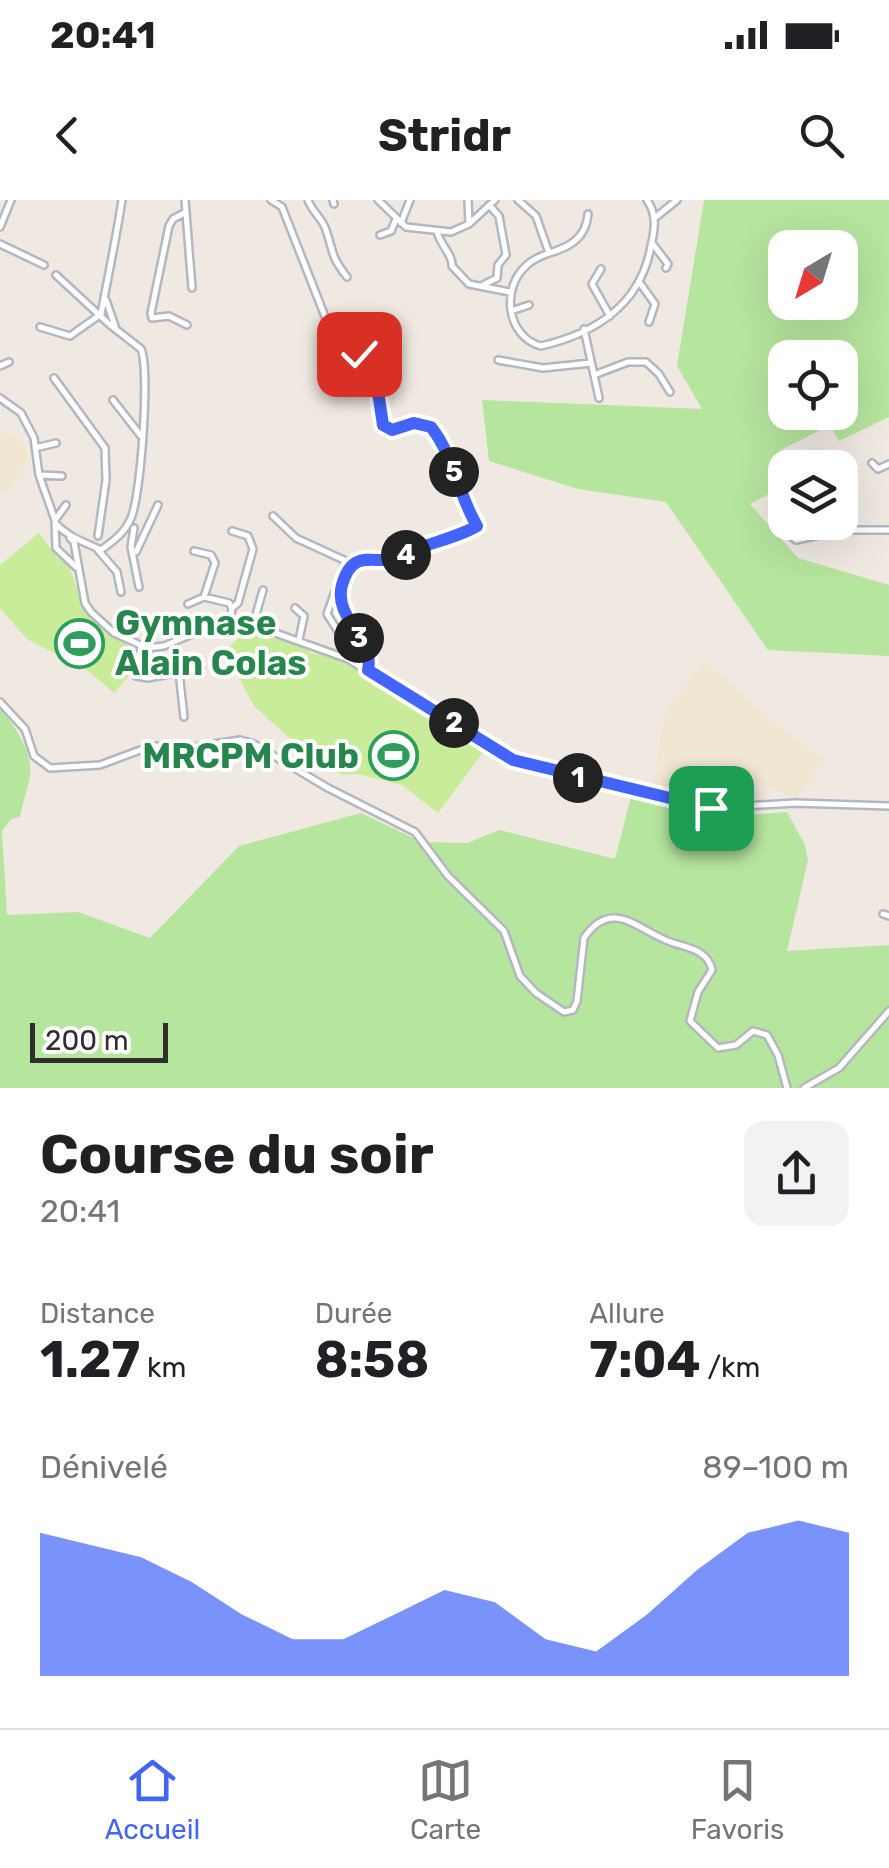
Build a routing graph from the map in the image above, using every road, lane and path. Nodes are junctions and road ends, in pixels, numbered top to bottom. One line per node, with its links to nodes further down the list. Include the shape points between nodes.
1 (11, 200): 18 (street)
2 (122, 200): 35 (street)
3 (185, 200): 13 (street)
4 (271, 200): 90 (street, via 283,210 337,347 374,365 383,425 431,427 477,526 401,558 363,559 352,566 341,601 368,652)
5 (308, 200): 28 (street)
6 (378, 200): 16 (street)
7 (410, 200): 16 (street)
8 (468, 200): 17 (street)
9 (518, 200): 23 (street, via 538,219)
10 (647, 200): 15 (street)
11 (492, 202): 17 (street); 30 (street, via 506,255 497,278)
12 (678, 202): 15 (street)
13 (186, 212): 31 (street); 38 (street, via 169,226 151,316)
14 (588, 214): 23 (street, via 580,237)
15 (655, 217): 21 (street)
16 (398, 221): 19 (street); 20 (street)
17 (469, 224): 19 (street)
18 (0, 227)
19 (437, 231): 30 (street, via 452,266 469,284)
20 (380, 235)
21 (652, 243): 24 (street, via 667,266); 29 (street)
22 (0, 244): 25 (street)
23 (549, 252): 32 (street, via 526,265)
24 (670, 255)
25 (44, 265)
26 (602, 269): 36 (street, via 590,285)
27 (56, 276): 35 (street)
28 (347, 277)
29 (640, 283): 36 (street); 37 (street, via 655,304)
30 (483, 285): 32 (street)
31 (192, 288)
32 (511, 292): 34 (street)
33 (529, 305): 34 (street)
34 (511, 310): 40 (street, via 520,335 536,345)
35 (104, 312): 39 (street, via 70,336); 51 (street, via 144,355)
36 (610, 316): 40 (street)
37 (649, 322)
38 (187, 325)
39 (40, 327)
40 (584, 329): 43 (street)
41 (498, 360): 43 (street, via 542,368)
42 (10, 362): 44 (street)
43 (591, 363): 45 (street)
44 (0, 366)
45 (594, 374): 47 (street, via 646,362); 49 (street)
46 (54, 378): 66 (street, via 104,448)
47 (670, 392)
48 (0, 398): 53 (street, via 21,413)
49 (599, 398)
50 (113, 400): 51 (street)
51 (141, 436): 62 (street)
52 (56, 443): 53 (street)
53 (35, 448): 56 (street)
54 (872, 463): 55 (street, via 878,469)
55 (889, 464)
56 (39, 475): 57 (street); 61 (street)
57 (62, 476)
58 (158, 505): 73 (street)
59 (66, 506): 61 (street)
60 (273, 516): 88 (street, via 296,538 346,561 327,614 348,647)
61 (55, 522): 67 (street); 68 (street)
62 (131, 524): 69 (street); 73 (street)
63 (858, 530): 64 (street)
64 (889, 530)
65 (232, 531): 82 (street, via 252,544)
66 (98, 536): 69 (street); 70 (street)
67 (69, 537): 68 (street); 70 (street); 71 (street)
68 (57, 540): 75 (street)
69 (108, 542): 72 (street)
70 (89, 543): 71 (street); 72 (street)
71 (74, 547): 75 (street); 76 (street)
72 (98, 550): 79 (street, via 117,572)
73 (132, 551): 77 (street)
74 (194, 551): 80 (street, via 215,563)
75 (64, 555): 76 (street)
76 (78, 570): 87 (street, via 90,612)
77 (139, 587)
78 (263, 590): 85 (street)
79 (121, 592)
80 (204, 597): 81 (street); 82 (street)
81 (188, 604)
82 (232, 608): 84 (street)
83 (294, 608): 86 (street, via 304,616)
84 (230, 621): 85 (street); 87 (street, via 164,646)
85 (253, 625): 86 (street)
86 (299, 640): 88 (street)
87 (140, 646): 91 (street, via 136,676)
88 (346, 658): 90 (street)
89 (201, 668): 91 (street)
90 (368, 670): 94 (street, via 503,756 580,778 711,808 795,802)
91 (179, 672): 93 (street)
92 (0, 702): 96 (street, via 22,726 38,762 50,768 100,765 151,746 247,741 402,823 504,931 514,966 528,985 564,1012 577,1002 584,938 604,921 631,920 695,949 712,970 690,1021 718,1048 736,1045 753,1031 767,1035)
93 (184, 717)
94 (889, 806)
95 (889, 1011): 97 (street, via 838,1068)
96 (787, 1088)
97 (804, 1088)

